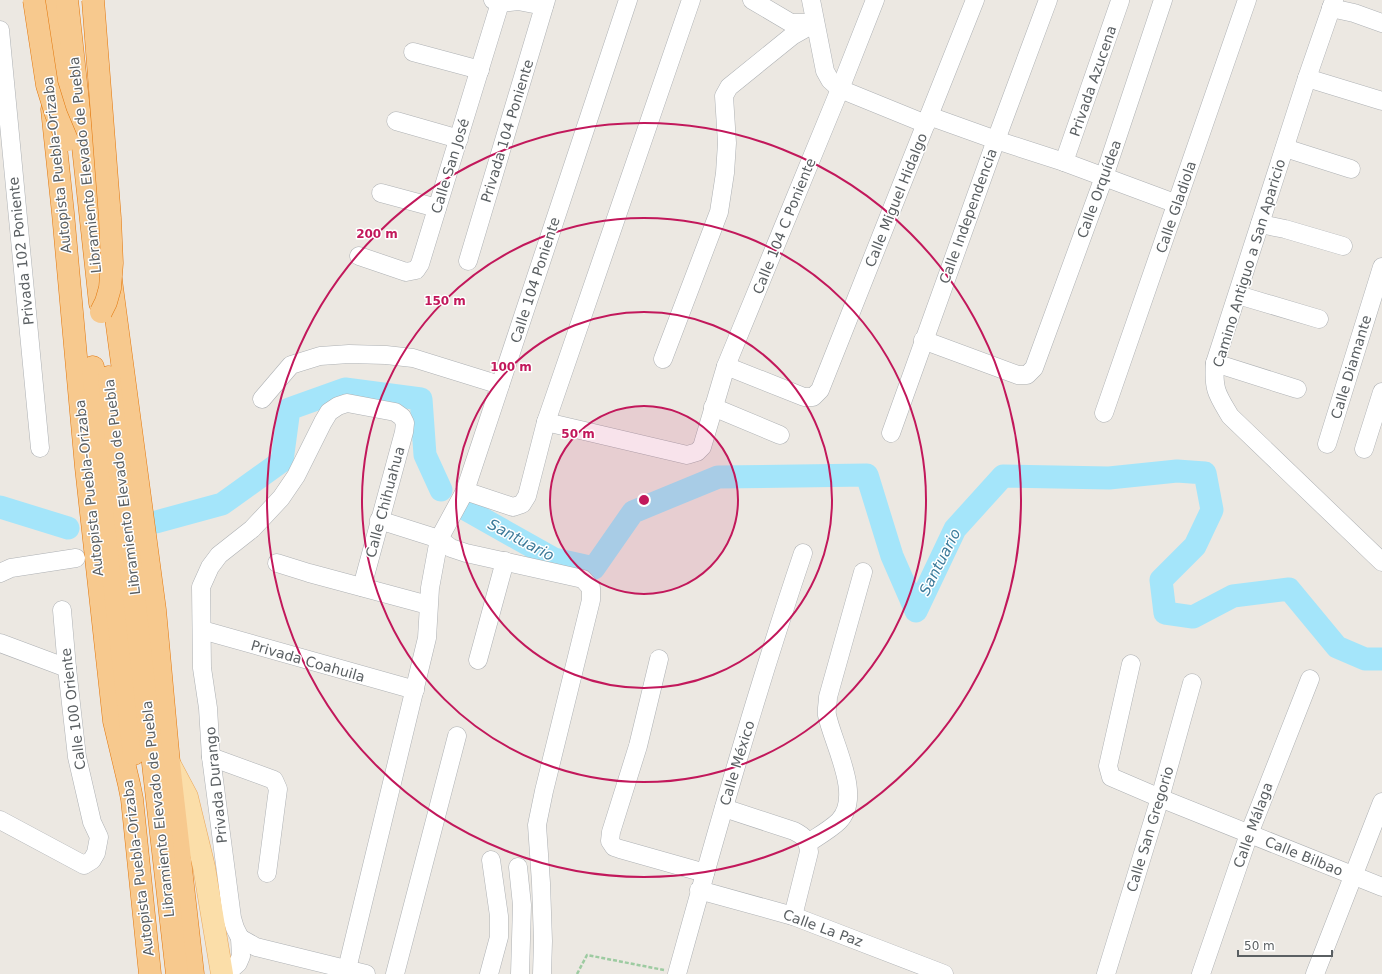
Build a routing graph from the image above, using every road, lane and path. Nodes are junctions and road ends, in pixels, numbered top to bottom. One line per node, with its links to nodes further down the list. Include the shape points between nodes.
1 (34, 0): 32 (highway, bridge, via 47,85)
2 (38, 0): 89 (highway, Autopista Puebla-Orizaba, via 63,212 86,467)
3 (52, 0): 32 (highway, Libramiento Elevado de Puebla, bridge)
4 (68, 0): 48 (highway, Libramiento Elevado de Puebla)
5 (83, 0): 92 (highway, via 113,293 154,610)
6 (92, 0): 48 (highway, bridge, via 112,263 110,288)
7 (628, 0): 54 (street, Calle 104 Poniente)
8 (691, 0): 61 (street)
9 (752, 0): 20 (street, via 791,23)
10 (810, 0): 20 (street)
11 (875, 0): 26 (street, Calle 104 C Poniente)
12 (975, 0): 29 (street, Calle Miguel Hidalgo)
13 (1048, 0): 33 (street, Calle Independencia)
14 (1163, 0): 38 (street, Calle Orquídea)
15 (1247, 0): 40 (street, Calle Gladiola)
16 (497, 1): 18 (street); 24 (street, Calle San José)
17 (1120, 1): 36 (street, Privada Azucena)
18 (545, 3): 45 (street, Privada 104 Poniente)
19 (1333, 4): 21 (street); 25 (street, Camino Antiguo a San Aparicio)
20 (815, 22): 26 (street, via 825,72); 51 (street, via 792,36 729,87 724,96 727,143 719,212)
21 (1382, 23)
22 (0, 30): 27 (street, Privada 102 Poniente)
23 (413, 52): 24 (street)
24 (480, 70): 31 (street, Calle San José)
25 (1307, 78): 28 (street); 34 (street, Camino Antiguo a San Aparicio)
26 (840, 90): 29 (street); 53 (street, Calle 104 C Poniente)
27 (3, 94): 35 (street, Privada 102 Poniente)
28 (1382, 101)
29 (927, 120): 33 (street); 53 (street, Calle Miguel Hidalgo, via 820,390 813,397 804,396)
30 (396, 121): 31 (street)
31 (458, 139): 41 (street, Calle San José)
32 (67, 140): 110 (highway, Libramiento Elevado de Puebla)
33 (996, 140): 36 (street); 50 (street, Calle Independencia)
34 (1285, 148): 37 (street); 42 (street, Camino Antiguo a San Aparicio)
35 (6, 157): 65 (street, Privada 102 Poniente)
36 (1064, 162): 38 (street)
37 (1351, 169)
38 (1104, 177): 40 (street); 50 (street, Calle Orquídea, via 1034,368 1027,375 1018,375)
39 (381, 192): 41 (street)
40 (1177, 204): 59 (street, Calle Gladiola)
41 (437, 208): 44 (street, Calle San José, via 416,270 406,272)
42 (1260, 224): 43 (street); 47 (street, Camino Antiguo a San Aparicio)
43 (1343, 246)
44 (358, 256)
45 (468, 261)
46 (1382, 267): 64 (street, Calle Diamante)
47 (1238, 295): 49 (street); 52 (street, Camino Antiguo a San Aparicio)
48 (101, 312): 111 (highway, Libramiento Elevado de Puebla)
49 (1319, 319)
50 (923, 340): 62 (street, Calle Independencia)
51 (663, 360)
52 (1215, 363): 55 (street); 73 (street, Camino Antiguo a San Aparicio, via 1214,381 1218,396 1230,416)
53 (726, 366): 58 (street, Calle 104 C Poniente)
54 (500, 385): 57 (street, via 413,358 349,354 320,356 291,365); 67 (street, Calle 104 Poniente)
55 (1297, 389)
56 (1382, 392): 66 (street)
57 (262, 399)
58 (713, 407): 61 (street, Calle 104 C Poniente, via 702,447 697,452 687,455); 63 (street)
59 (1104, 413)
60 (402, 417): 68 (street, Calle Chihuahua, via 405,423 404,432); 80 (street, Privada Durango, via 395,412 347,403 329,412 296,476 281,498 252,529 219,555 210,567 201,587)
61 (546, 422): 67 (street, via 522,504 513,507)
62 (891, 433)
63 (780, 435)
64 (1327, 444)
65 (40, 448)
66 (1364, 449)
67 (465, 491): 69 (street, Calle 104 Poniente)
68 (379, 520): 69 (street); 77 (street, Calle Chihuahua)
69 (439, 539): 72 (street, via 451,548); 78 (street, Calle 104 Poniente)
70 (803, 553): 95 (street, Calle México, via 773,640)
71 (76, 558): 76 (street, via 11,568)
72 (505, 561): 83 (street); 119 (street, via 583,579 592,588 537,825 542,891)
73 (1382, 562)
74 (277, 563): 77 (street)
75 (863, 572): 98 (street, via 828,697 827,714 848,791 846,809 838,822)
76 (0, 573)
77 (362, 587): 78 (street)
78 (428, 605): 88 (street, Calle 104 Poniente, via 427,638)
79 (62, 610): 85 (street, Calle 100 Oriente)
80 (202, 630): 88 (street, Privada Coahuila); 91 (street, Privada Durango, via 202,668)
81 (0, 643): 85 (street)
82 (659, 659): 103 (street, Calle La Paz, via 638,746 610,841 614,847)
83 (478, 660)
84 (1131, 664): 93 (street, Calle Bilbao, via 1108,766 1111,777)
85 (67, 668): 96 (street, Calle 100 Oriente, via 77,758 92,822 99,837 96,853 92,860 84,865)
86 (1310, 679): 97 (street, Calle Málaga)
87 (1192, 683): 93 (street, Calle San Gregorio)
88 (415, 690): 107 (street, Calle 104 Poniente)
89 (114, 721): 108 (highway); 109 (highway, Autopista Puebla-Orizaba, via 130,784)
90 (457, 736): 116 (street)
91 (211, 757): 101 (street, via 274,780 278,789); 106 (street, Privada Durango, via 232,918)
92 (169, 763): 112 (highway); 113 (main road, via 187,797 204,867)
93 (1160, 798): 97 (street, Calle Bilbao); 123 (street, Calle San Gregorio)
94 (1382, 802): 102 (street)
95 (724, 808): 98 (street, via 794,831); 103 (street, Calle México)
96 (0, 820)
97 (1249, 834): 102 (street, Calle Bilbao); 124 (street, Calle Málaga)
98 (806, 839): 105 (street, via 809,852)
99 (491, 860): 117 (street, via 499,916 499,937)
100 (518, 867): 118 (street, via 522,905)
101 (267, 873)
102 (1352, 876): 104 (street, Calle Bilbao); 125 (street)
103 (702, 882): 105 (street, Calle La Paz); 121 (street, Calle México)
104 (1382, 887)
105 (793, 916): 122 (street, Calle La Paz)
106 (240, 938): 107 (street, via 256,947); 114 (street, via 241,956 238,963)
107 (347, 969): 115 (street)
108 (139, 974)
109 (150, 974)
110 (159, 974)
111 (178, 974)
112 (193, 974)
113 (222, 974)
114 (226, 974)
115 (366, 974)
116 (395, 974)
117 (489, 974)
118 (520, 974)
119 (542, 974)
120 (577, 974): 121 (path, via 587,955)
121 (679, 974)
122 (944, 974)
123 (1106, 974)
124 (1201, 974)
125 (1315, 974)

